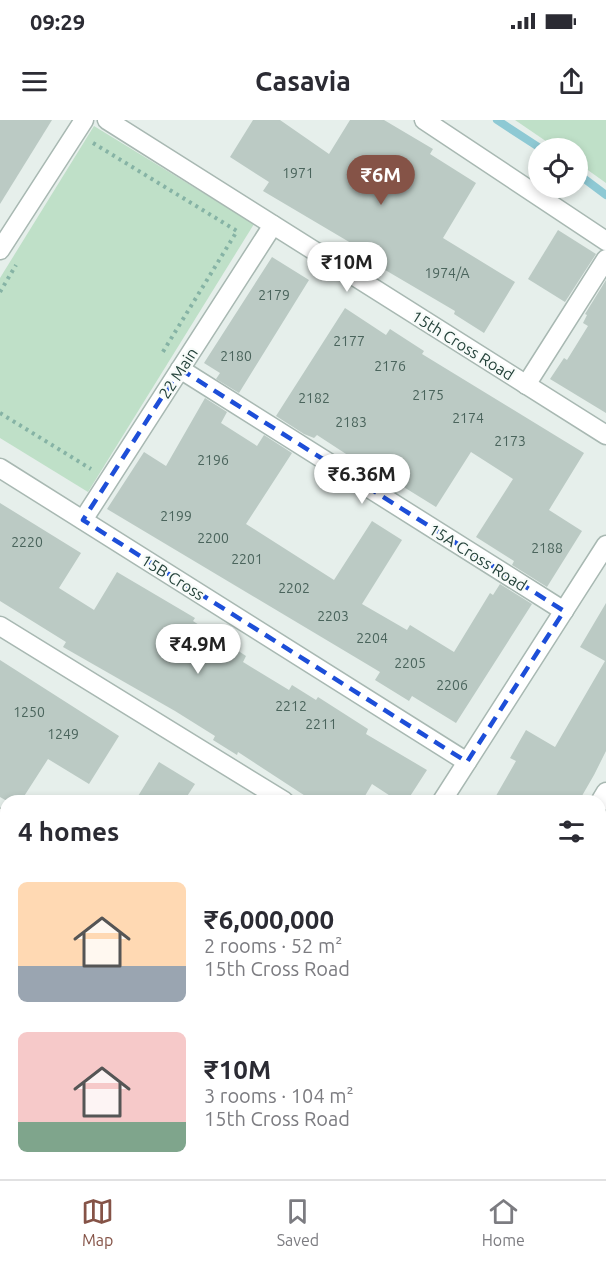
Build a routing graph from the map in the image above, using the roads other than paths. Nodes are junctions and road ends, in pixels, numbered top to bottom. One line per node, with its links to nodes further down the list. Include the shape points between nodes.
1 (84, 120): 6 (street)
2 (107, 120): 4 (street, 15th Cross Road)
3 (424, 120): 5 (street)
4 (273, 225): 8 (street, 22 Main); 9 (street, 15th Cross Road)
5 (606, 241)
6 (0, 250)
7 (606, 259): 9 (street)
8 (180, 369): 12 (street, 22 Main); 14 (street, 15A Cross Road)
9 (526, 385): 10 (street, 15th Cross Road)
10 (606, 435)
11 (0, 468): 12 (street, 15B Cross)
12 (83, 520): 16 (street, 15B Cross)
13 (606, 545): 14 (street)
14 (564, 611): 16 (street)
15 (0, 626): 17 (street)
16 (467, 762): 18 (street)
17 (274, 795)
18 (446, 795)

